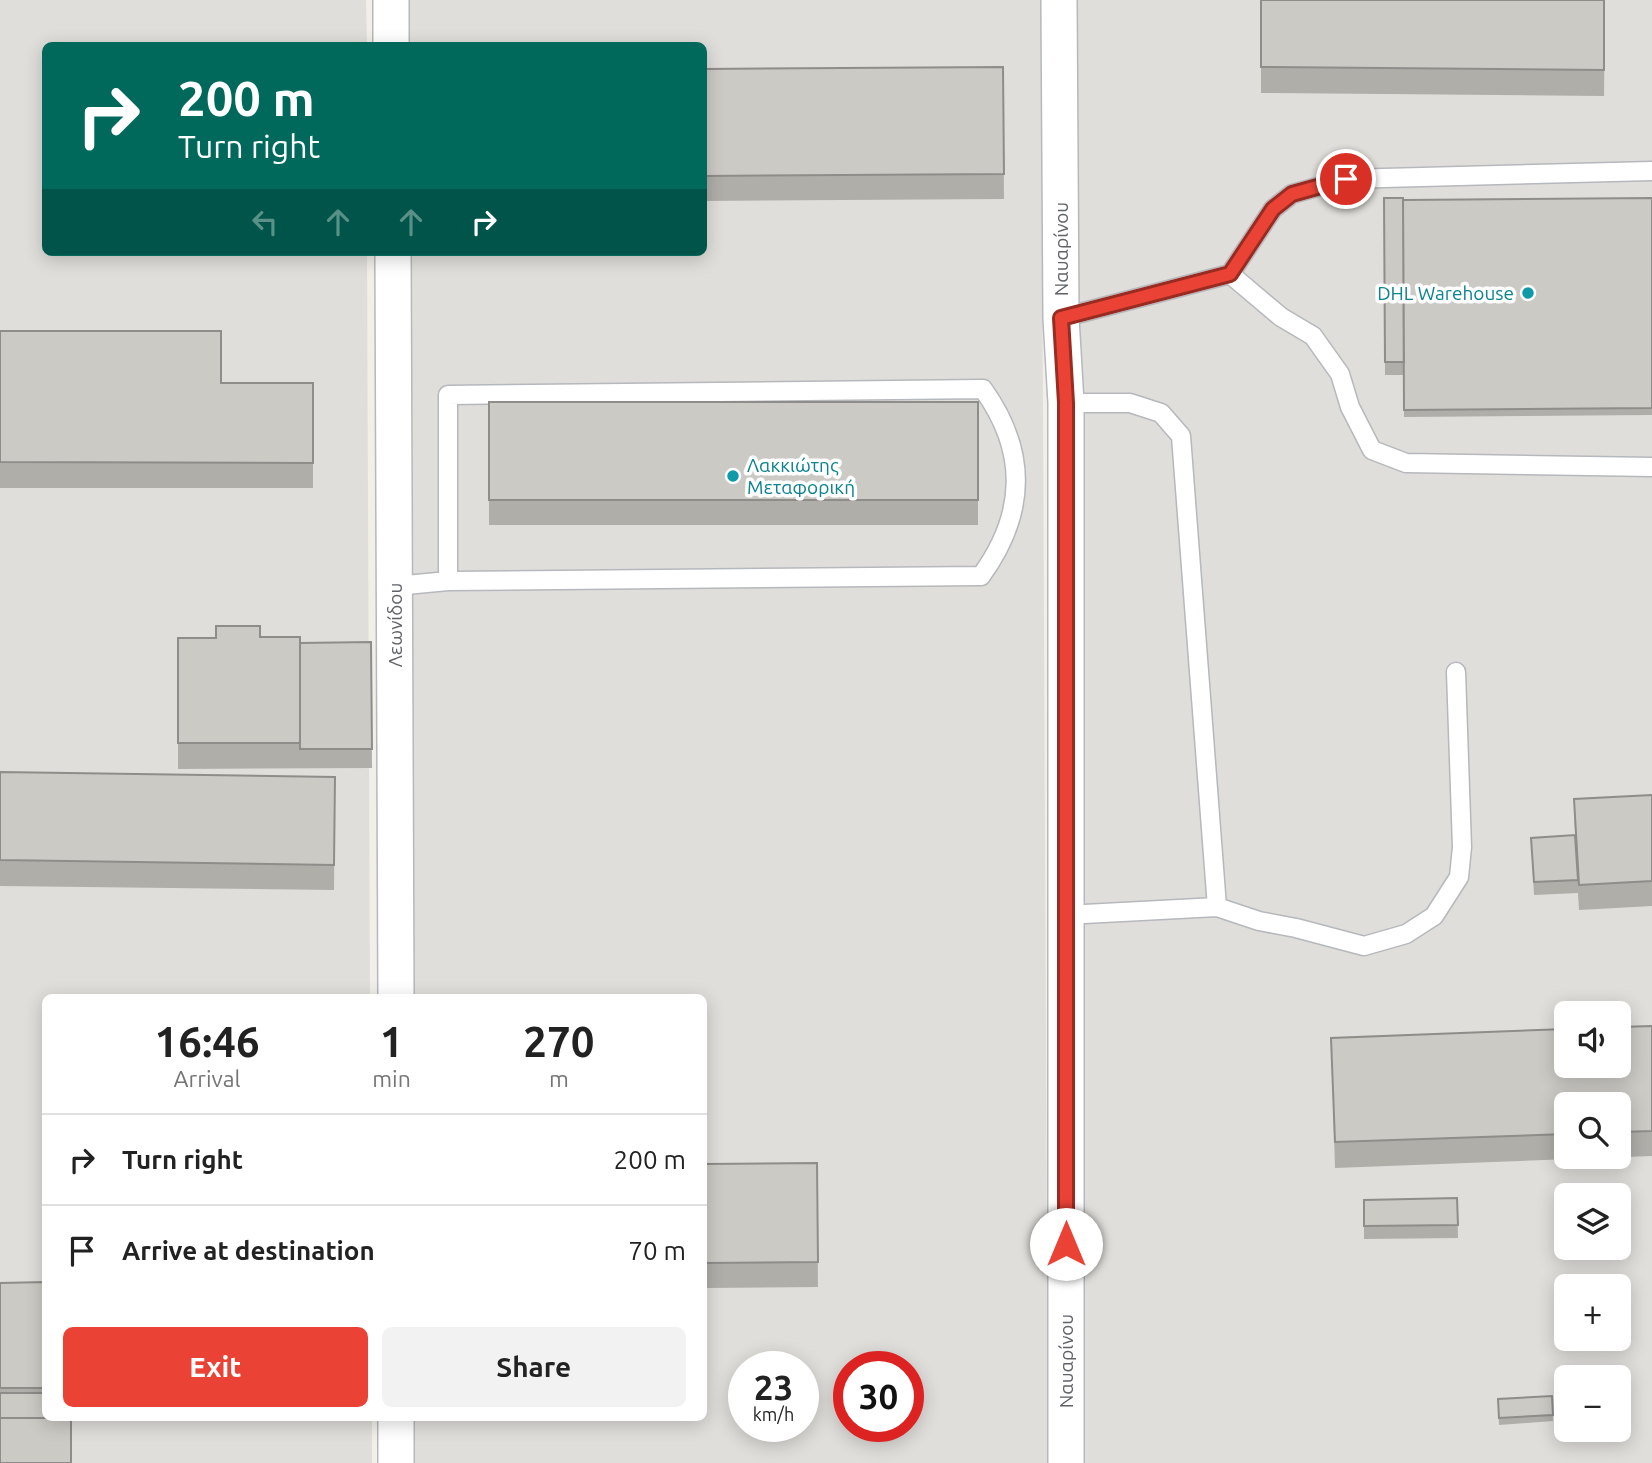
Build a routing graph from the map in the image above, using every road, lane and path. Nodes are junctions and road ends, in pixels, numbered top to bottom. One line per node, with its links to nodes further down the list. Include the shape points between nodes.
1 (391, 0): 3 (street)
2 (1059, 0): 7 (street, Ναυαρίνου)
3 (391, 42)
4 (1652, 172): 6 (lane, via 1346,179 1292,194 1273,209)
5 (393, 256): 11 (street, Λεωνίδου)
6 (1230, 274): 7 (lane); 9 (lane, via 1281,317 1313,336 1340,374 1371,450 1406,463)
7 (1061, 318): 8 (street, Ναυαρίνου)
8 (1066, 403): 13 (lane, via 1130,403 1161,413 1181,436); 14 (street, Ναυαρίνου)
9 (1652, 467)
10 (448, 581): 10 (lane, via 448,395 983,389 1009,433 1017,485 1014,509 996,556 981,576); 11 (lane)
11 (395, 586): 15 (street, Λεωνίδου)
12 (1456, 673): 13 (lane, via 1462,847 1459,877 1434,916 1406,934 1364,946)
13 (1217, 907): 14 (lane)
14 (1065, 915): 18 (street, Ναυαρίνου)
15 (396, 994)
16 (396, 1421): 17 (street)
17 (397, 1463)
18 (1066, 1463)

